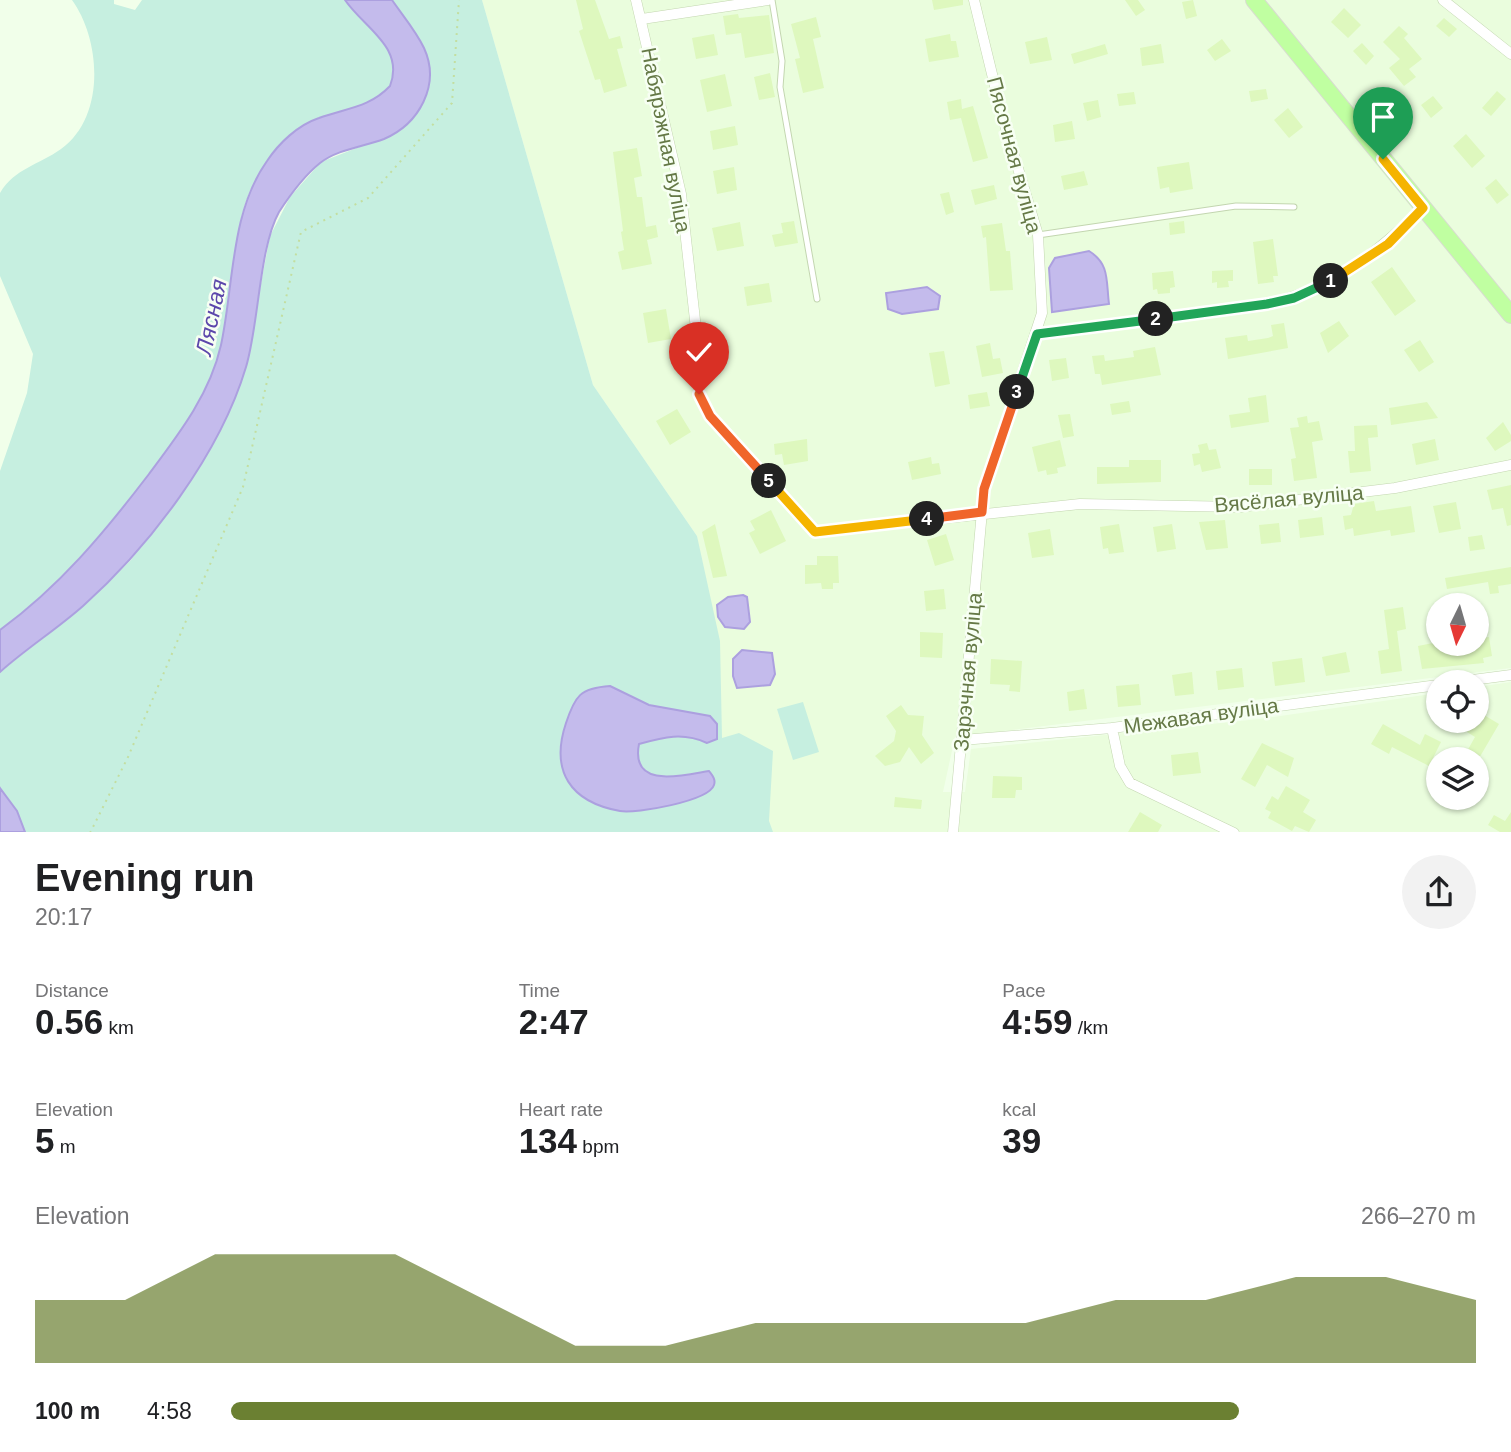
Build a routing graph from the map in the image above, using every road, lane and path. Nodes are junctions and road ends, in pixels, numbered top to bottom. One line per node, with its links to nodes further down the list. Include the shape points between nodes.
1 (459, 0): 22 (path, via 452,103 368,198 301,232 243,487 128,757)
2 (636, 0): 7 (street, Набярэжная вуліца)
3 (770, 0): 7 (street); 12 (lane, via 782,61 780,87)
4 (974, 0): 11 (street, Пясочная вуліца)
5 (1254, 0): 10 (main road)
6 (1443, 0): 8 (street)
7 (642, 19): 16 (street, Набярэжная вуліца, via 681,194 699,394 710,416 815,532)
8 (1511, 54)
9 (1294, 207): 11 (lane, via 1236,206)
10 (1423, 208): 13 (main road); 14 (street, via 1388,244 1343,275 1294,298)
11 (1038, 235): 14 (street, Пясочная вуліца, via 1042,313)
12 (817, 299)
13 (1511, 315)
14 (1037, 334): 16 (street, Пясочная вуліца, via 984,489)
15 (1511, 465): 16 (street, Вясёлая вуліца, via 1395,488 1240,507 1080,504 1004,514)
16 (982, 512): 21 (street, Зарэчная вуліца)
17 (1511, 676): 18 (street)
18 (1489, 678)
19 (1426, 687): 20 (street, Межавая вуліца)
20 (1112, 728): 21 (street, Межавая вуліца); 24 (street, via 1120,766 1130,783)
21 (962, 740): 23 (street, Зарэчная вуліца)
22 (90, 832)
23 (953, 832)
24 (1234, 832)

